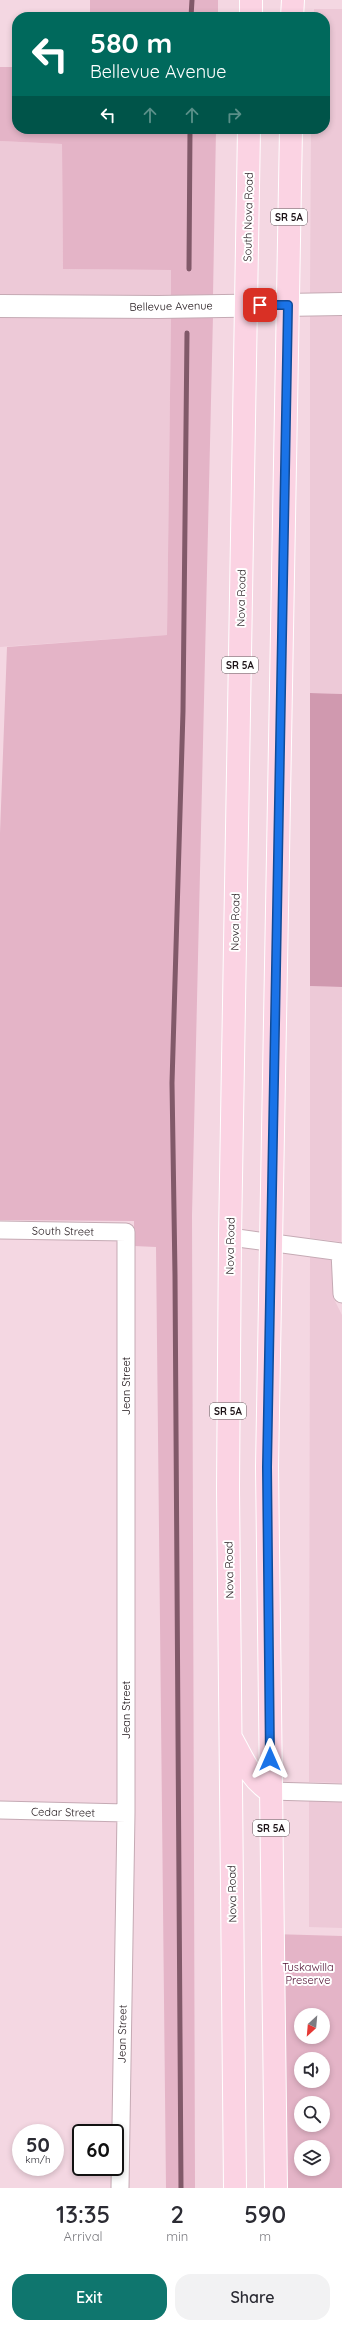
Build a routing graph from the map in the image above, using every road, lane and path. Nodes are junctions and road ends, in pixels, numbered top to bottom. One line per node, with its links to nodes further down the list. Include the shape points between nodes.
1 (251, 0): 3 (main road)
2 (293, 0): 4 (main road)
3 (251, 12)
4 (292, 12)
5 (249, 134): 7 (main road, South Nova Road / SR 5A)
6 (291, 134): 9 (main road, SR 5A)
7 (247, 304): 9 (street, Bellevue Avenue); 10 (street, Bellevue Avenue, via 158,307); 13 (main road, Nova Road / SR 5A)
8 (342, 304): 9 (street, Bellevue Avenue)
9 (288, 305): 14 (main road, SR 5A)
10 (0, 306)
11 (0, 1230): 12 (street, South Street)
12 (126, 1232): 21 (street, Jean Street)
13 (230, 1237): 14 (street); 17 (main road, Nova Road / SR 5A)
14 (270, 1242): 15 (street); 18 (main road, SR 5A, via 267,1467)
15 (341, 1252): 16 (street)
16 (342, 1294)
17 (230, 1736): 18 (main road, via 248,1770 260,1784); 22 (main road, Nova Road / SR 5A)
18 (270, 1790): 19 (street); 24 (main road, SR 5A)
19 (342, 1793)
20 (0, 1810): 21 (street, Cedar Street)
21 (126, 1813): 23 (street, Jean Street)
22 (238, 2182)
23 (120, 2188)
24 (276, 2188)

